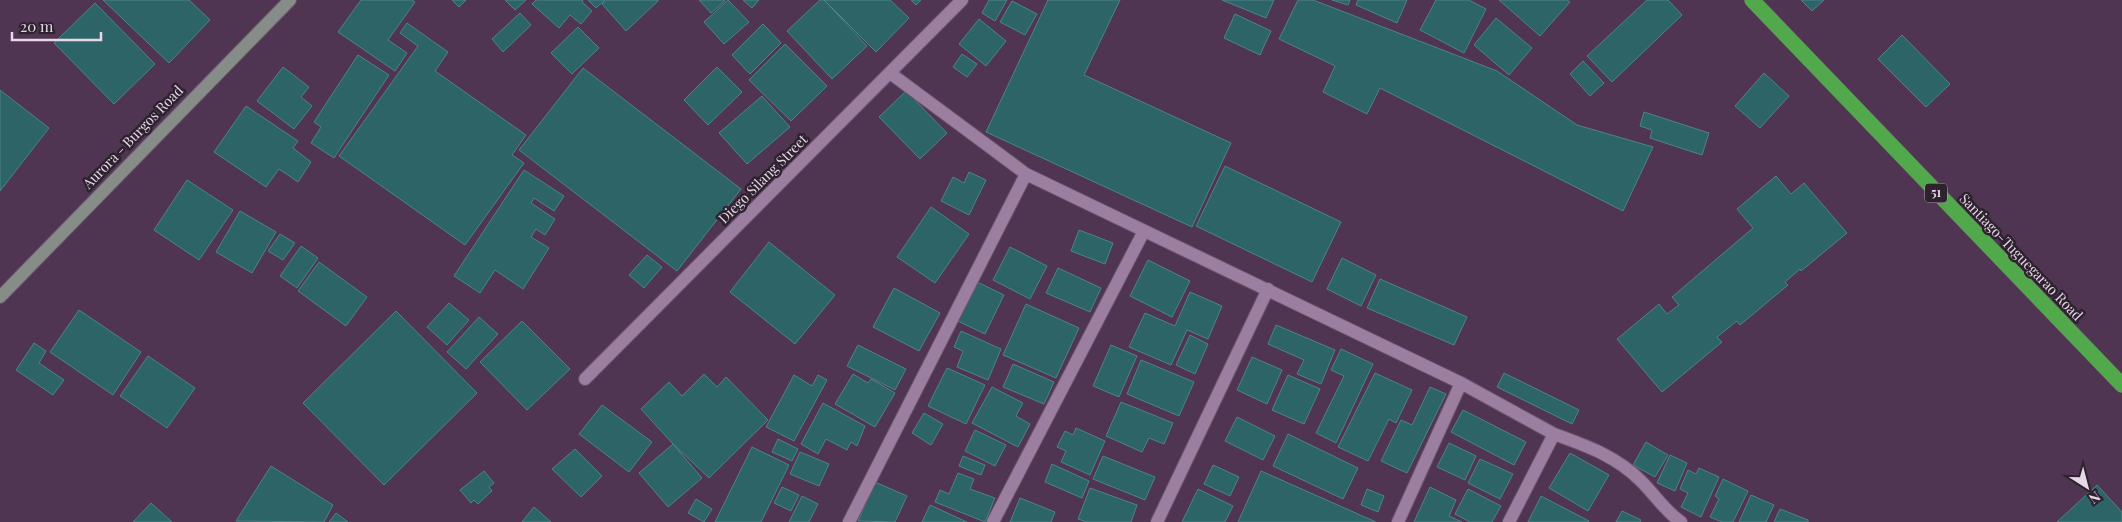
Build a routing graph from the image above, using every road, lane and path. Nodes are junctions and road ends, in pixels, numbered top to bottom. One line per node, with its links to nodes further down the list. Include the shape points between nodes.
1 (290, 0): 8 (main road, Aurora - Burgos Road)
2 (962, 0): 4 (street, Diego Silang Street)
3 (1752, 0): 11 (highway, Santiago-Tuguegarao Road / 51)
4 (890, 73): 5 (street); 9 (street, Diego Silang Street)
5 (1026, 174): 6 (street); 14 (street)
6 (1144, 231): 7 (street); 15 (street)
7 (1268, 288): 10 (street); 16 (street)
8 (0, 297)
9 (585, 379)
10 (1461, 383): 12 (street); 17 (street)
11 (2122, 385)
12 (1554, 434): 13 (street, via 1597,449 1620,463 1642,482); 18 (street)
13 (1673, 520)
14 (848, 522)
15 (993, 522)
16 (1157, 522)
17 (1398, 522)
18 (1510, 522)

